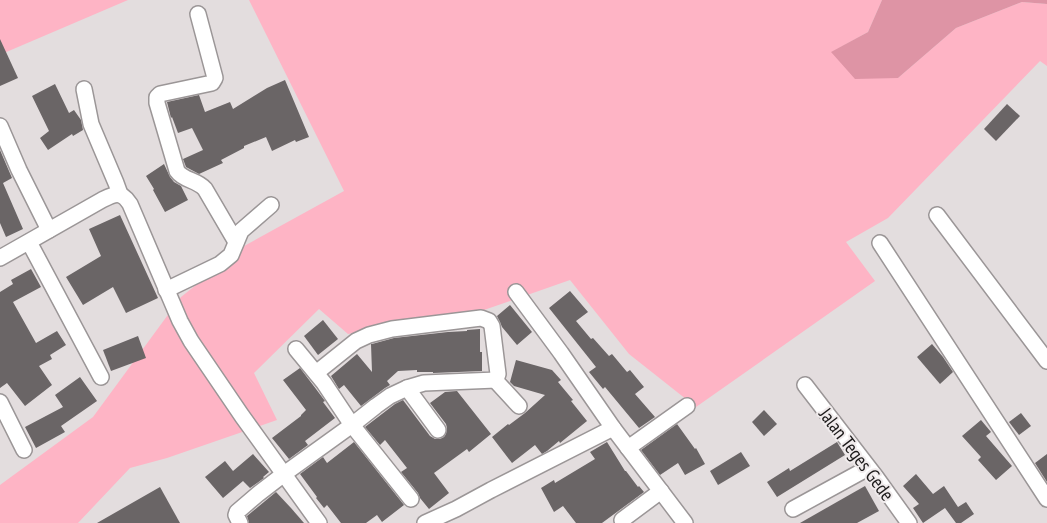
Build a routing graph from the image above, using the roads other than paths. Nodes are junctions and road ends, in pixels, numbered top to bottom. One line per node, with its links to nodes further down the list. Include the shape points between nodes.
1 (198, 14): 9 (street, via 215,78 212,83 160,94 157,103 176,171 205,189)
2 (84, 89): 4 (street, via 90,124)
3 (0, 126): 7 (street)
4 (125, 199): 7 (street, via 116,194); 12 (street)
5 (271, 205): 9 (street, via 243,228)
6 (937, 214): 15 (street)
7 (49, 230): 8 (street)
8 (29, 242): 11 (street); 17 (street)
9 (236, 242): 12 (street, via 231,255 220,264)
10 (880, 243): 33 (street)
11 (0, 258)
12 (166, 290): 30 (street, via 200,354)
13 (516, 292): 25 (street)
14 (296, 349): 16 (street)
15 (1047, 361)
16 (316, 373): 18 (street, via 356,341 369,335 392,328 481,318 492,326 498,374); 24 (street)
17 (101, 377)
18 (495, 380): 20 (street, via 424,383); 22 (street)
19 (805, 385): 29 (street, Jalan Teges Gede)
20 (407, 388): 24 (street, via 390,396); 26 (street)
21 (0, 402): 28 (street)
22 (520, 406)
23 (687, 406): 27 (street)
24 (352, 425): 30 (street); 32 (street)
25 (613, 428): 27 (street); 36 (street)
26 (438, 430)
27 (628, 448): 31 (street)
28 (24, 450)
29 (868, 468): 34 (street); 40 (street, Jalan Teges Gede)
30 (284, 474): 37 (street, via 237,512); 38 (street)
31 (661, 491): 35 (street); 39 (street)
32 (412, 499)
33 (1047, 499)
34 (793, 509)
35 (622, 520)
36 (435, 521)
37 (240, 523)
38 (319, 523)
39 (685, 523)
40 (909, 523)

